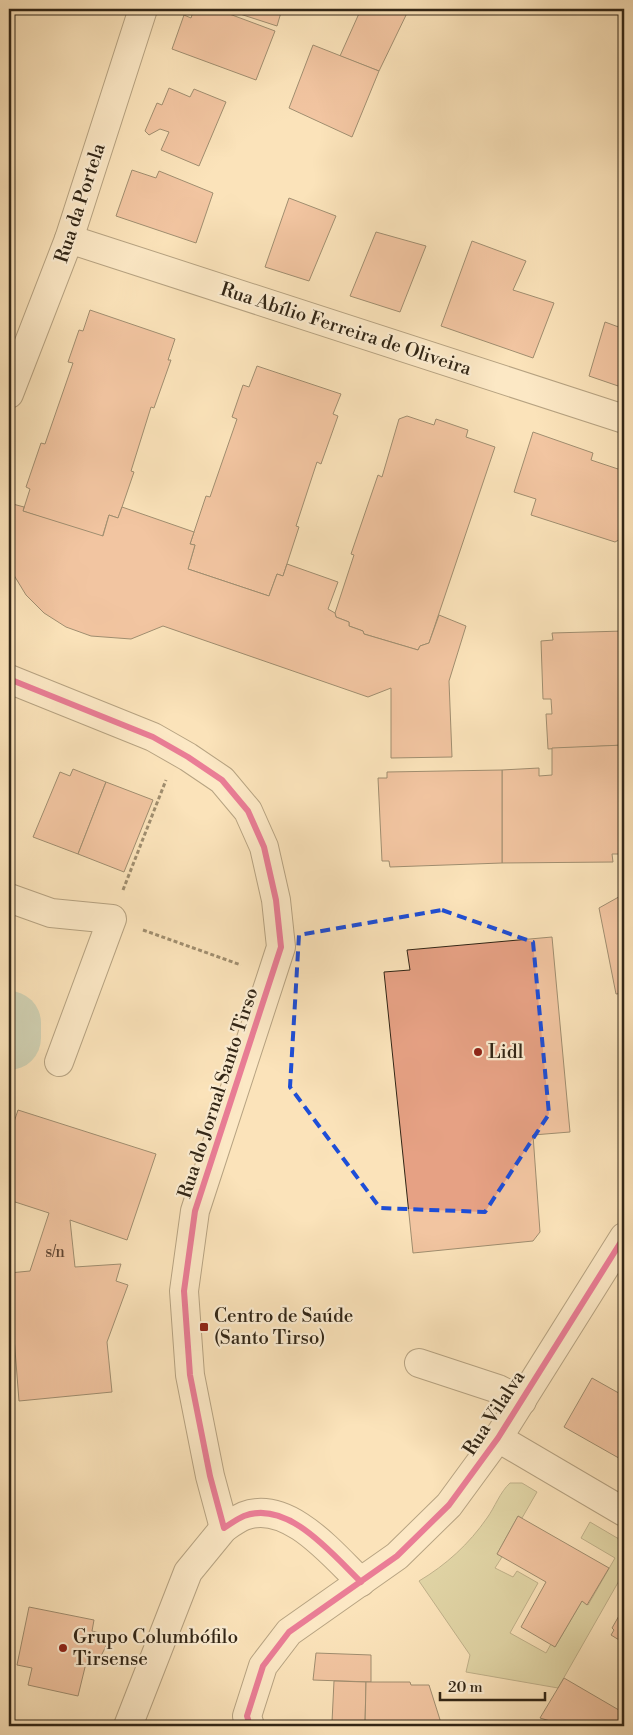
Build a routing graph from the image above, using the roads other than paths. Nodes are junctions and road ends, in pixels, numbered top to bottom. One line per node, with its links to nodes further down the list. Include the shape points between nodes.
1 (143, 9): 2 (street, Rua da Portela)
2 (68, 239): 3 (street, Rua da Portela); 4 (street, Rua Abílio Ferreira de Oliveira)
3 (9, 394)
4 (624, 419)
5 (9, 679): 13 (street, Rua do Jornal Santo Tirso, via 153,737 178,751 222,780 248,811 264,847 276,900 281,947 195,1211 184,1291 190,1375)
6 (9, 898): 7 (street, via 51,913 112,919)
7 (60, 1062)
8 (624, 1237): 10 (street, Rua Vilalva)
9 (419, 1363): 10 (street, via 498,1389)
10 (522, 1401): 11 (street, Rua Vilalva)
11 (498, 1438): 12 (street); 14 (street, Rua Vilalva, via 449,1505 397,1556)
12 (624, 1512)
13 (224, 1528): 14 (street, via 245,1516 274,1514 307,1529); 15 (street, via 188,1572)
14 (361, 1582): 16 (street, Rua Vilalva, via 289,1632 262,1666 247,1716)
15 (128, 1726)
16 (250, 1726)

